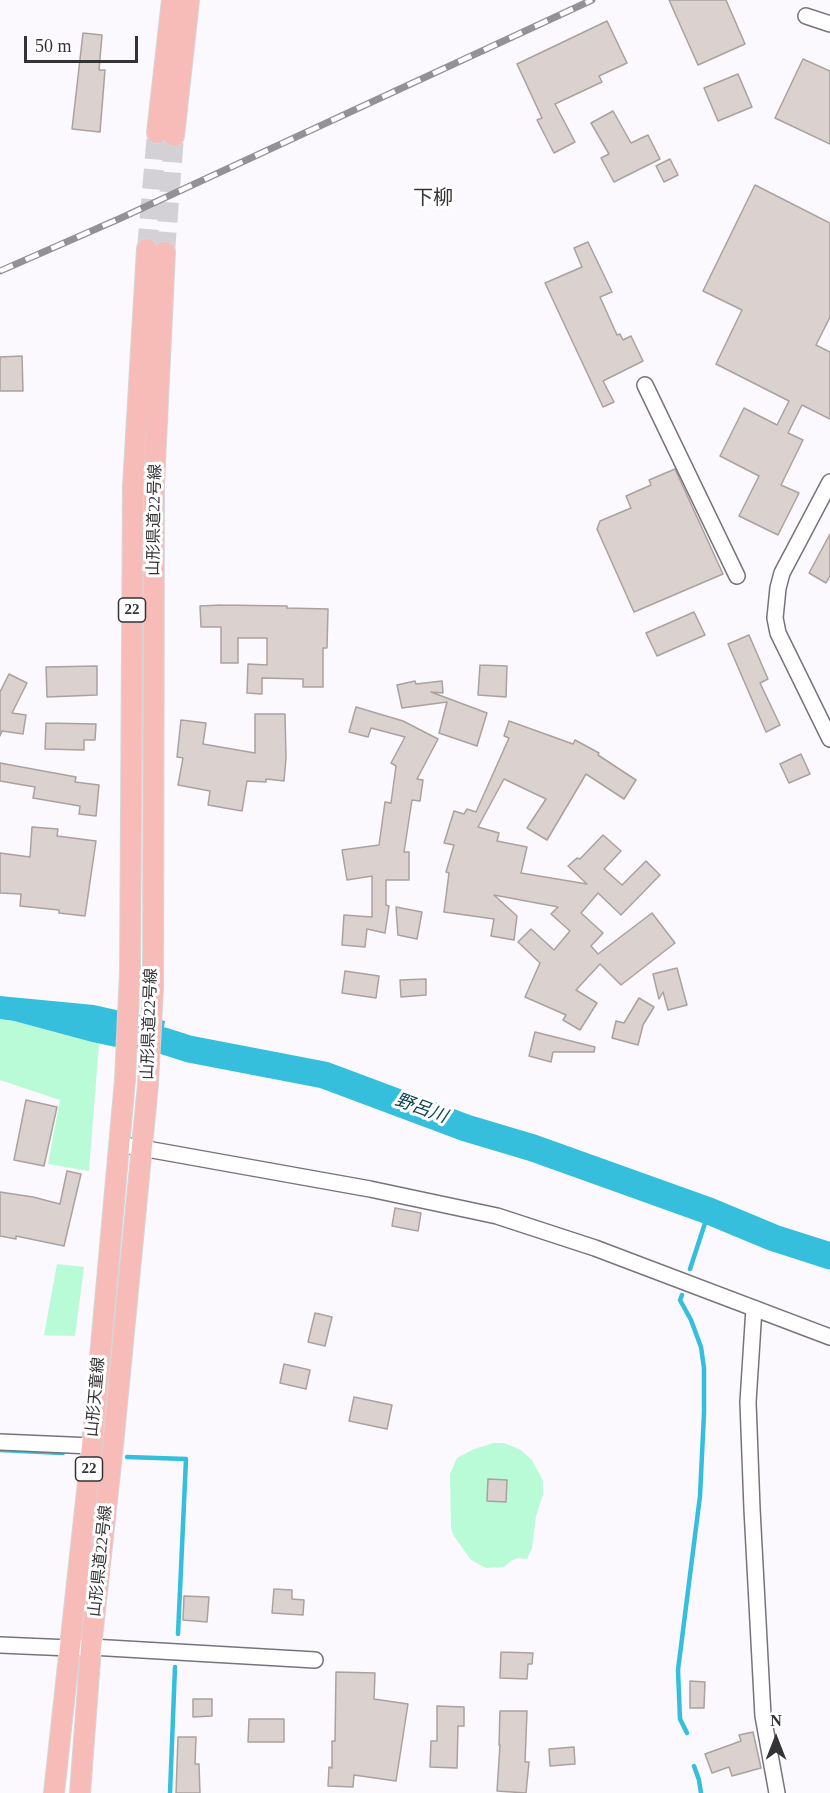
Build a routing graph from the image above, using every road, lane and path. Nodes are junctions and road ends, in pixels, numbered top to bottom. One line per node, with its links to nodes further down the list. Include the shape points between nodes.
1 (172, 0): 2 (main road, via 166,134)
2 (189, 0)
3 (806, 16): 4 (street)
4 (830, 24)
5 (645, 385): 7 (street)
6 (830, 482): 8 (street, via 782,573 775,618 778,633)
7 (737, 576)
8 (830, 739)
9 (119, 1144): 10 (street); 10 (main road, 山形県道22号線 / 22, via 129,986 133,486 156,250 153,987); 14 (main road, 山形天童線 / 22)
10 (141, 1148): 11 (street, via 497,1216); 16 (main road, 山形県道22号線 / 22)
11 (754, 1308): 12 (street); 21 (street, via 748,1402 752,1509 763,1716)
12 (830, 1337)
13 (0, 1442): 14 (street)
14 (92, 1446): 17 (main road, 山形天童線 / 22)
15 (0, 1645): 17 (street)
16 (91, 1647): 17 (street); 18 (street); 20 (main road, 山形県道22号線 / 22)
17 (70, 1648): 19 (main road, 山形天童線 / 22)
18 (315, 1660)
19 (54, 1793)
20 (80, 1793)
21 (777, 1793)

